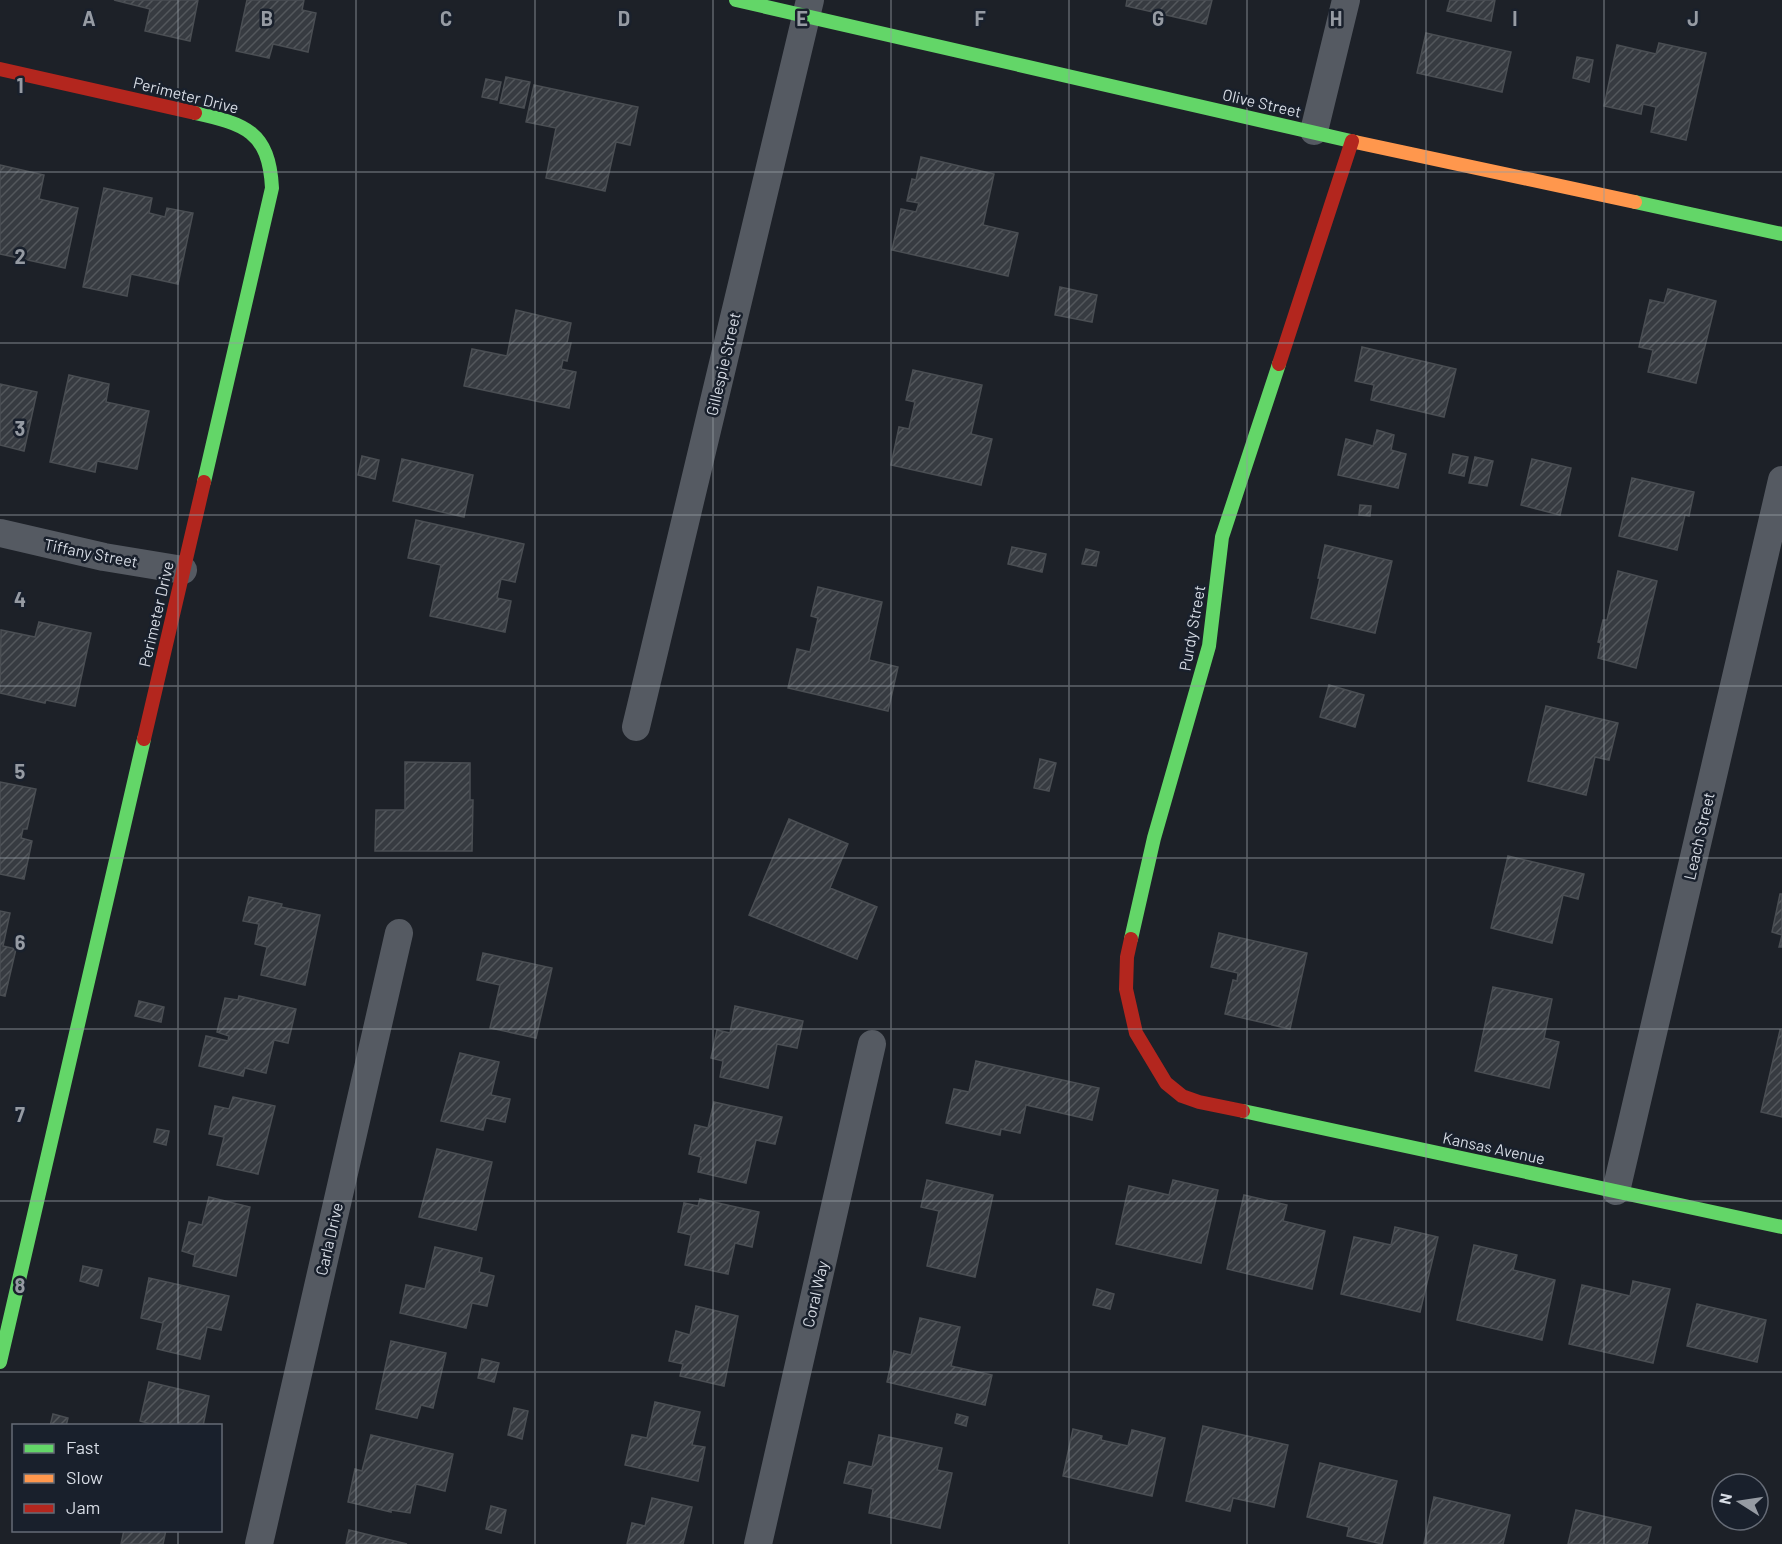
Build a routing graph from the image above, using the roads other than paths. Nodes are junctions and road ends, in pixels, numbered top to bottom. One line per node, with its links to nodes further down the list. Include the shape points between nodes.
1 (736, 0): 3 (street, Olive Street)
2 (1346, 0): 5 (street)
3 (808, 8): 5 (street, Olive Street); 11 (street, Gillespie Street)
4 (0, 69): 10 (street, Perimeter Drive, via 232,121 251,131 272,168 272,188)
5 (1314, 131): 6 (street, Olive Street)
6 (1352, 141): 7 (street, Olive Street); 14 (street, Purdy Street, via 1222,537 1209,646 1154,838 1127,957 1126,989 1136,1034 1166,1083)
7 (1782, 234)
8 (1782, 480): 15 (street, Leach Street)
9 (0, 533): 10 (street, Tiffany Street)
10 (183, 570): 17 (street, Perimeter Drive)
11 (636, 727)
12 (399, 933): 18 (street, Carla Drive)
13 (872, 1044): 19 (street, Coral Way)
14 (1199, 1101): 15 (street, Kansas Avenue)
15 (1616, 1191): 16 (street, Kansas Avenue)
16 (1782, 1227)
17 (0, 1362)
18 (259, 1544)
19 (758, 1544)

